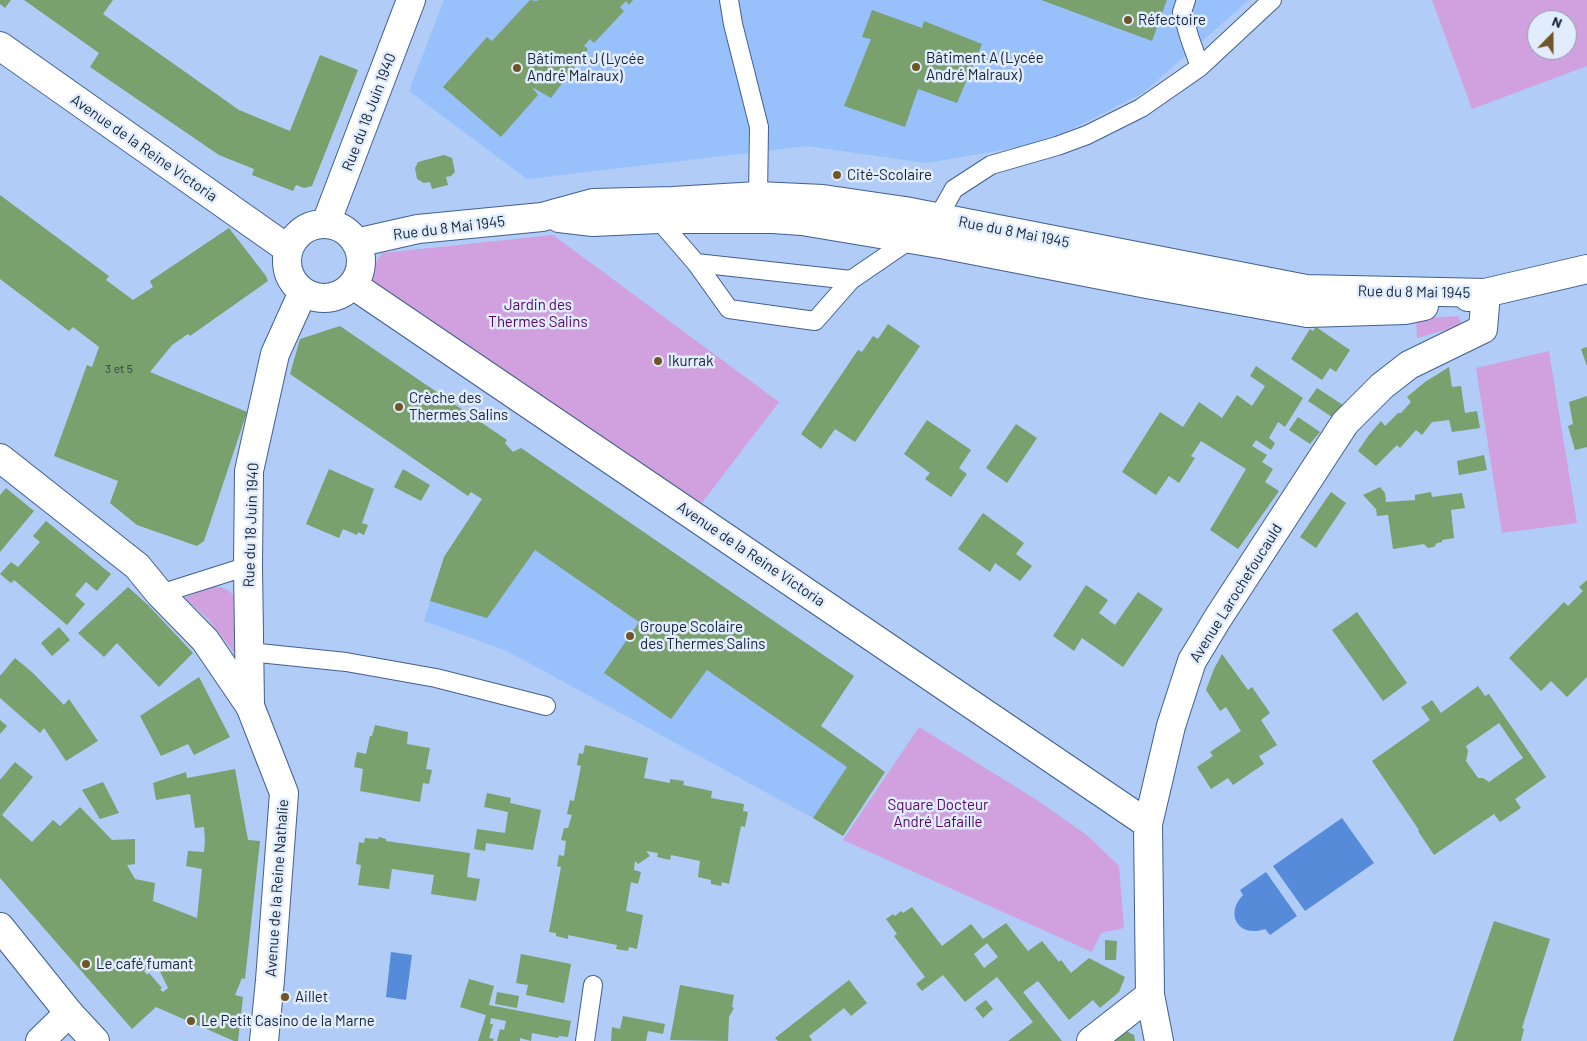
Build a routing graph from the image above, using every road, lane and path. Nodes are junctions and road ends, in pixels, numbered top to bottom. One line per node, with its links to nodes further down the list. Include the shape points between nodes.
1 (411, 0): 11 (street, Rue du 18 Juin 1940)
2 (729, 0): 7 (lane, via 759,127)
3 (1186, 0): 6 (lane, via 1182,12)
4 (1272, 0): 6 (lane)
5 (0, 46): 14 (street, Avenue de la Reine Victoria)
6 (1200, 67): 9 (lane, via 1141,108 1087,134 991,165 954,189)
7 (758, 196): 8 (street, Rue du 8 Mai 1945, via 593,203); 9 (street, Rue du 8 Mai 1945, via 858,204)
8 (542, 217): 10 (street, Rue du 8 Mai 1945, via 593,222); 13 (street, Rue du 8 Mai 1945, via 418,229)
9 (938, 217): 20 (street, Rue du 8 Mai 1945, via 1306,289)
10 (658, 219): 12 (street, Rue du 8 Mai 1945, via 802,221); 15 (lane)
11 (326, 223): 13 (street, via 339,226); 14 (street, via 314,224 303,230)
12 (911, 239): 17 (lane); 20 (street, Rue du 8 Mai 1945, via 1307,313 1405,310)
13 (356, 242): 18 (street, via 361,253 361,265)
14 (288, 248): 19 (street, via 288,273)
15 (696, 263): 17 (lane); 17 (lane, via 729,309 815,322)
16 (1587, 269): 20 (street, Rue du 8 Mai 1945)
17 (851, 280)
18 (353, 285): 19 (street, via 329,298 313,297); 27 (street, Avenue de la Reine Victoria)
19 (303, 292): 22 (street, Rue du 18 Juin 1940, via 275,354 249,471)
20 (1486, 293): 27 (street, Avenue Larochefoucauld, via 1483,329 1409,365 1382,386 1345,423 1218,618 1192,661 1171,726)
21 (0, 458): 23 (street, Avenue de la Reine Nathalie, via 137,566)
22 (248, 566): 23 (lane); 24 (street, Rue du 18 Juin 1940)
23 (160, 594): 25 (street, Avenue de la Reine Nathalie, via 205,640)
24 (249, 652): 25 (street, Rue du 18 Juin 1940); 26 (lane, via 346,662 427,676)
25 (250, 706): 34 (street, Avenue de la Reine Nathalie, via 284,793)
26 (546, 706)
27 (1148, 824): 30 (street, Avenue Larochefoucauld)
28 (0, 927): 31 (street)
29 (593, 985): 35 (lane)
30 (1150, 995): 36 (street); 37 (street, Avenue Larochefoucauld)
31 (69, 1012): 32 (street); 33 (street)
32 (40, 1041)
33 (95, 1041)
34 (264, 1041)
35 (585, 1041)
36 (1091, 1041)
37 (1159, 1041)

